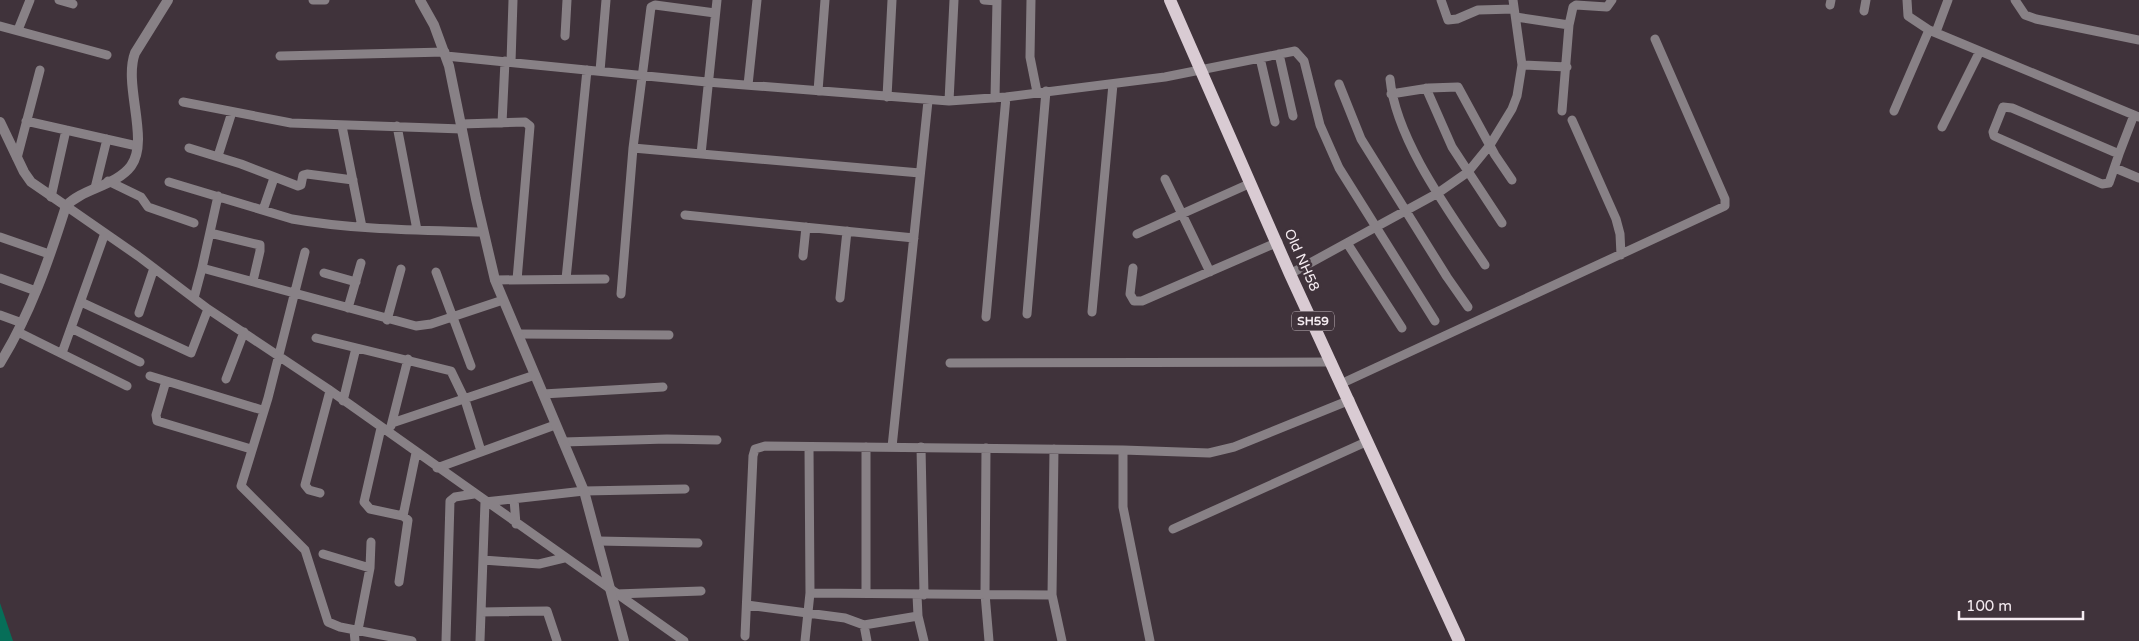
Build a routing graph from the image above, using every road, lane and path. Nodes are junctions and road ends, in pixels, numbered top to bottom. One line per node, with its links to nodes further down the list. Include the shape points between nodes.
1 (30, 0): 32 (street)
2 (59, 0): 26 (street)
3 (168, 0): 84 (street, via 135,53 130,71 136,108)
4 (313, 0): 5 (street)
5 (325, 0)
6 (420, 0): 38 (street)
7 (513, 0): 43 (street)
8 (567, 0): 34 (street)
9 (606, 0): 48 (street)
10 (717, 0): 29 (street)
11 (757, 0): 55 (street)
12 (824, 0): 57 (street)
13 (892, 0): 60 (street)
14 (954, 0): 65 (street)
15 (984, 0): 16 (street)
16 (997, 0): 62 (street)
17 (1031, 0): 58 (street, via 1030,57)
18 (1170, 0): 49 (main road, Old NH58 / SH59)
19 (1176, 0): 49 (main road, Old NH58 / SH59)
20 (1441, 0): 27 (street, via 1448,20 1478,10)
21 (1612, 0): 30 (street, via 1607,7 1576,5)
22 (1866, 0): 28 (street)
23 (1907, 0): 33 (street, via 1908,16)
24 (1948, 0): 33 (street)
25 (2015, 0): 36 (street, via 2025,15 2036,19)
26 (73, 4)
27 (1514, 9): 30 (street); 44 (street)
28 (1864, 11)
29 (715, 13): 50 (street, via 651,7); 52 (street)
30 (1569, 25): 45 (street)
31 (0, 26): 32 (street)
32 (18, 30): 40 (street)
33 (1932, 31): 37 (street); 67 (street)
34 (565, 36)
35 (1655, 40): 128 (street, via 1726,202 1721,210)
36 (2139, 40)
37 (1980, 51): 70 (street); 79 (street)
38 (446, 54): 41 (street); 43 (street); 78 (street)
39 (1279, 54): 42 (street); 69 (street); 115 (street, via 1295,51 1304,61 1327,144)
40 (107, 55)
41 (280, 56)
42 (1260, 58): 49 (street); 74 (street)
43 (508, 62): 47 (street); 75 (street)
44 (1522, 65): 45 (street); 83 (street, via 1512,109)
45 (1567, 67): 66 (street)
46 (40, 70): 72 (street)
47 (587, 70): 48 (street); 141 (street)
48 (600, 71): 50 (street)
49 (1204, 71): 53 (street); 101 (main road, Old NH58 / SH59); 138 (main road, Old NH58 / SH59)
50 (643, 75): 52 (street); 86 (street)
51 (1390, 79): 59 (street)
52 (707, 82): 55 (street); 87 (street)
53 (1114, 84): 58 (street); 157 (street)
54 (1339, 84): 108 (street, via 1361,139)
55 (748, 85): 57 (street)
56 (1426, 88): 59 (street); 83 (street, via 1458,87); 92 (street, via 1452,147)
57 (818, 91): 60 (street)
58 (1042, 92): 61 (street); 159 (street)
59 (1391, 94): 103 (street, via 1405,133)
60 (887, 97): 63 (street)
61 (1006, 97): 62 (street); 162 (street)
62 (996, 98): 65 (street)
63 (928, 101): 65 (street); 93 (street)
64 (183, 102): 68 (street)
65 (949, 102)
66 (1562, 111)
67 (1894, 111)
68 (232, 112): 76 (street, via 291,123); 89 (street)
69 (1293, 116)
70 (2137, 116): 88 (street)
71 (1572, 120): 128 (street, via 1616,219)
72 (26, 121): 80 (street); 90 (street)
73 (0, 122): 81 (street)
74 (1275, 122)
75 (502, 123): 78 (street); 144 (street, via 525,122 531,129)
76 (342, 126): 77 (street); 97 (street)
77 (397, 126): 78 (street); 116 (street)
78 (461, 127): 118 (street)
79 (1942, 127)
80 (66, 130): 82 (street); 105 (street)
81 (2, 132): 90 (street)
82 (107, 140): 84 (street); 102 (street)
83 (1490, 145): 92 (street); 98 (street)
84 (137, 146): 99 (street, via 130,168)
85 (189, 148): 89 (street)
86 (633, 148): 87 (street); 149 (street)
87 (701, 154): 93 (street)
88 (2119, 154): 91 (street); 91 (street, via 2009,107 2002,109 1993,132 1997,138 2102,184 2109,183)
89 (218, 156): 94 (street)
90 (17, 158): 105 (street, via 31,182)
91 (2115, 168): 95 (street)
92 (1468, 172): 103 (street); 112 (street)
93 (920, 173): 123 (street)
94 (274, 178): 97 (street, via 298,186 303,175 307,174); 107 (street)
95 (2139, 178)
96 (1165, 179): 109 (street)
97 (353, 180): 113 (street)
98 (1512, 180)
99 (108, 181): 102 (street); 111 (street, via 140,197 148,207)
100 (169, 182): 104 (street)
101 (1250, 183): 109 (street); 124 (main road, Old NH58 / SH59)
102 (95, 188): 106 (street)
103 (1438, 193): 108 (street); 131 (street)
104 (218, 196): 107 (street); 120 (street)
105 (51, 197): 106 (street)
106 (66, 206): 119 (street); 127 (street)
107 (263, 210): 113 (street, via 312,222)
108 (1406, 211): 115 (street); 154 (street)
109 (1181, 214): 121 (street); 137 (street)
110 (685, 215): 114 (street)
111 (194, 223)
112 (1502, 223)
113 (362, 227): 116 (street)
114 (806, 227): 117 (street); 129 (street)
115 (1376, 227): 125 (street); 164 (street)
116 (417, 230): 118 (street)
117 (847, 231): 123 (street); 151 (street)
118 (483, 232): 143 (street)
119 (105, 233): 132 (street); 153 (street)
120 (210, 233): 133 (street); 145 (street, via 260,246)
121 (1137, 234)
122 (0, 237): 127 (street)
123 (914, 238): 203 (street)
124 (1278, 242): 137 (street); 138 (main road, Old NH58 / SH59)
125 (1347, 242): 138 (street); 167 (street)
126 (305, 252): 148 (street)
127 (49, 254): 147 (street)
128 (1621, 255): 185 (street)
129 (803, 256)
130 (361, 263): 146 (street)
131 (1485, 265)
132 (154, 268): 150 (street); 158 (street)
133 (202, 268): 145 (street); 150 (street)
134 (1133, 268): 137 (street, via 1130,294 1134,301)
135 (401, 269): 163 (street)
136 (436, 272): 161 (street)
137 (1210, 272)
138 (1293, 272): 178 (main road, Old NH58 / SH59); 185 (main road, Old NH58 / SH59)
139 (324, 273): 146 (street)
140 (0, 278): 147 (street)
141 (566, 279): 142 (street); 144 (street)
142 (606, 279)
143 (495, 280): 144 (street); 152 (street)
144 (517, 280)
145 (253, 281): 148 (street)
146 (356, 282): 155 (street)
147 (36, 291): 165 (street)
148 (294, 292): 155 (street); 175 (street)
149 (621, 294)
150 (194, 298): 156 (street)
151 (840, 298)
152 (503, 300): 161 (street); 169 (street)
153 (81, 302): 156 (street, via 191,353); 166 (street)
154 (1468, 306)
155 (348, 308): 163 (street)
156 (208, 309): 168 (street)
157 (1092, 312)
158 (139, 313)
159 (1027, 314)
160 (0, 315): 165 (street)
161 (452, 316): 163 (street, via 422,326); 180 (street)
162 (986, 317)
163 (387, 320)
164 (1435, 321)
165 (20, 328): 173 (street); 174 (street)
166 (71, 328): 173 (street); 177 (street)
167 (1402, 328)
168 (244, 332): 175 (street); 183 (street)
169 (518, 334): 170 (street); 181 (street)
170 (669, 335)
171 (316, 338): 172 (street)
172 (356, 348): 176 (street); 192 (street)
173 (62, 353): 186 (street)
174 (2, 357)
175 (278, 358): 188 (street); 193 (street)
176 (408, 359): 190 (street, via 451,371); 194 (street)
177 (140, 362)
178 (1332, 362): 179 (street); 191 (main road, Old NH58 / SH59)
179 (950, 363)
180 (471, 366)
181 (535, 375): 189 (street); 190 (street)
182 (150, 376): 184 (street)
183 (226, 379)
184 (166, 381): 193 (street); 206 (street, via 157,421)
185 (1347, 381): 257 (main road, Old NH58 / SH59)
186 (127, 386)
187 (663, 387): 189 (street)
188 (330, 391): 192 (street); 214 (street, via 305,485 308,490)
189 (543, 394): 195 (street)
190 (464, 400): 194 (street); 209 (street)
191 (1350, 400): 199 (main road, Old NH58 / SH59); 208 (street, via 1222,451)
192 (343, 401): 196 (street)
193 (262, 410): 206 (street)
194 (392, 423): 197 (street)
195 (555, 425): 200 (street); 209 (street)
196 (381, 428): 197 (street); 218 (street, via 364,502 370,508)
197 (389, 434): 210 (street)
198 (717, 440): 200 (street)
199 (1368, 441): 220 (street); 256 (main road, Old NH58 / SH59)
200 (562, 442): 213 (street)
201 (809, 447): 202 (street); 231 (street); 236 (street, via 765,446 755,449)
202 (866, 447): 203 (street); 232 (street)
203 (892, 447): 204 (street)
204 (921, 447): 205 (street); 234 (street)
205 (986, 448): 207 (street); 233 (street)
206 (251, 449): 241 (street, via 241,486 305,550 328,622)
207 (1054, 449): 208 (street); 235 (street)
208 (1123, 450): 255 (street, via 1123,507)
209 (481, 451): 211 (street)
210 (416, 453): 211 (street); 218 (street)
211 (437, 468): 215 (street)
212 (685, 489): 213 (street)
213 (584, 491): 216 (street); 221 (street)
214 (320, 493)
215 (474, 494): 217 (street); 245 (street, via 455,497 450,502)
216 (514, 499): 217 (street); 219 (street)
217 (485, 502): 219 (street); 226 (street)
218 (403, 516): 228 (street, via 408,525)
219 (516, 524): 225 (street)
220 (1173, 529)
221 (598, 541): 223 (street); 230 (street)
222 (371, 542): 227 (street)
223 (698, 544)
224 (323, 554): 227 (street)
225 (564, 558): 226 (street, via 539,564); 230 (street)
226 (483, 560): 237 (street)
227 (370, 568): 241 (street)
228 (399, 582)
229 (701, 591): 230 (street)
230 (613, 592): 248 (street); 249 (street)
231 (810, 593): 232 (street); 238 (street)
232 (866, 593): 234 (street)
233 (985, 594): 234 (street); 235 (street); 253 (street)
234 (920, 595): 239 (street)
235 (1052, 595): 254 (street)
236 (747, 605): 238 (street); 242 (street)
237 (481, 612): 246 (street); 247 (street, via 547,612)
238 (808, 612): 240 (street, via 845,618); 250 (street)
239 (918, 616): 240 (street); 252 (street)
240 (864, 625): 251 (street)
241 (356, 630): 243 (street); 244 (street)
242 (744, 636)
243 (356, 641)
244 (412, 641)
245 (446, 641)
246 (480, 641)
247 (556, 641)
248 (624, 641)
249 (684, 641)
250 (805, 641)
251 (867, 641)
252 (924, 641)
253 (990, 641)
254 (1062, 641)
255 (1150, 641)
256 (1459, 641)
257 (1466, 641)

